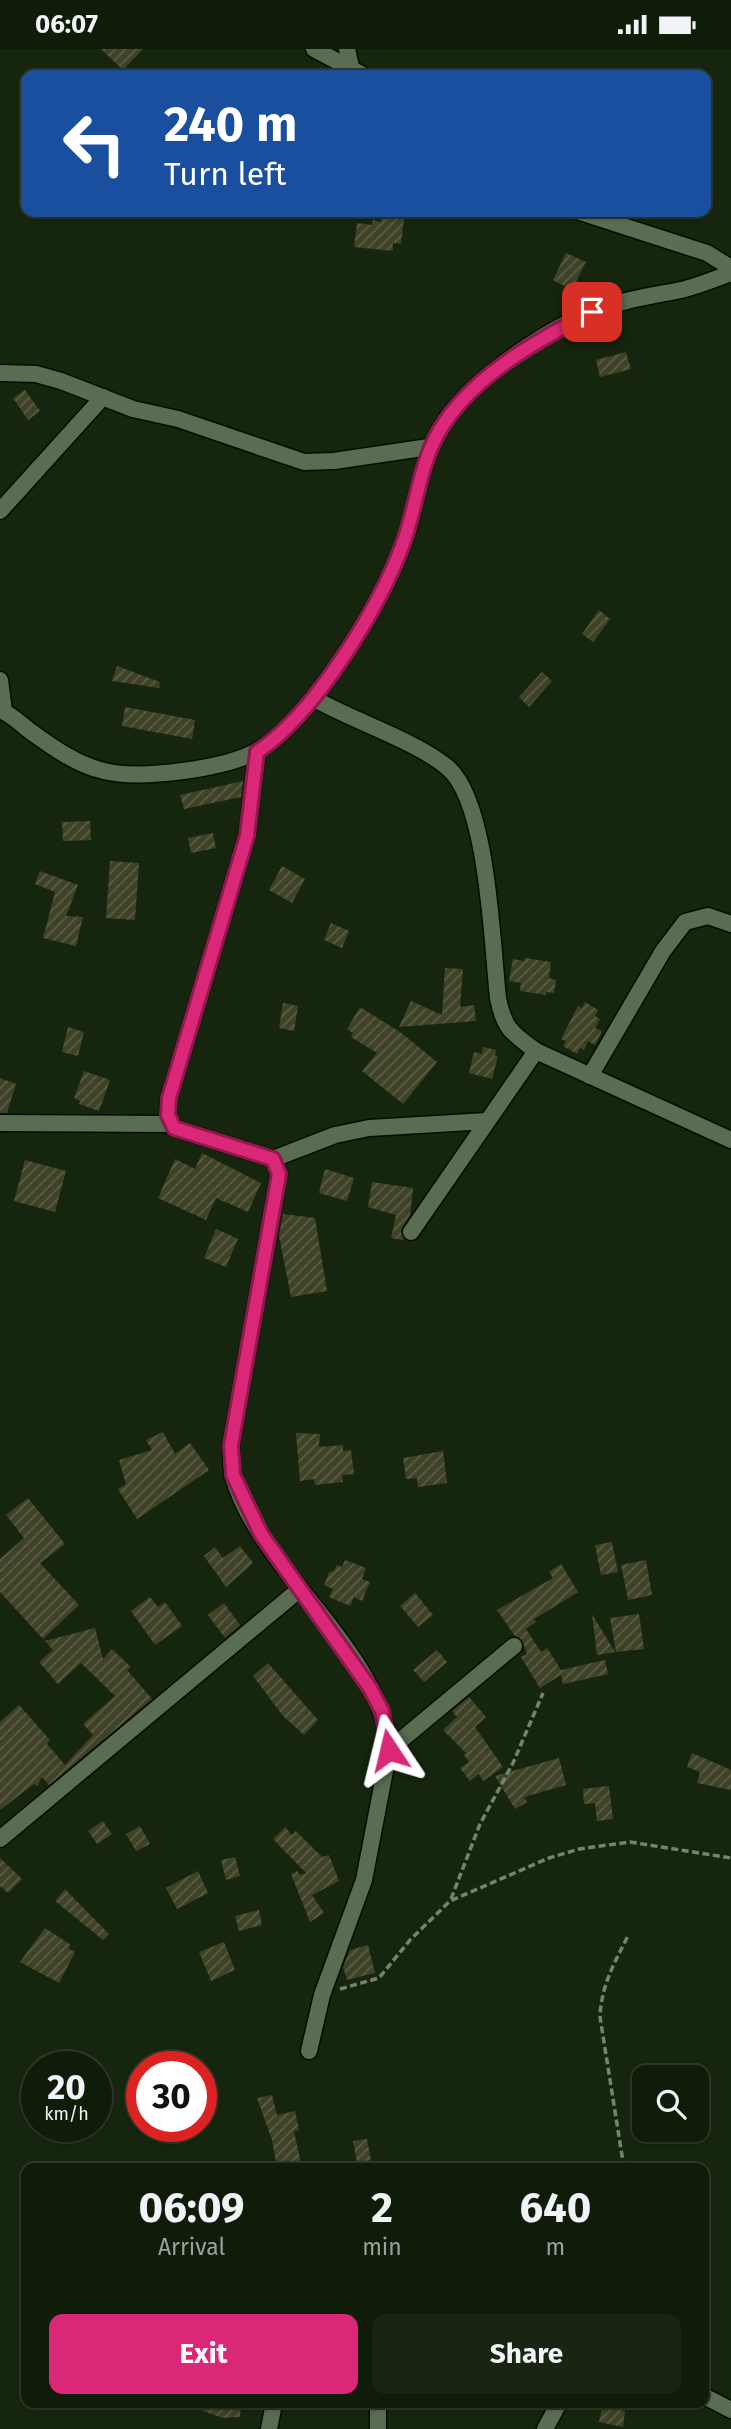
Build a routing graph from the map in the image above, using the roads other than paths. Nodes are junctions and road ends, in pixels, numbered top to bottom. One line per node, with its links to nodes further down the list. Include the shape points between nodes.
1 (314, 49): 3 (street)
2 (347, 49): 4 (street)
3 (355, 70)
4 (357, 70)
5 (595, 217): 6 (street, via 707,253)
6 (731, 271): 9 (street, via 684,289 627,300 550,333 466,396)
7 (0, 373): 8 (street, via 36,374)
8 (103, 397): 9 (street, via 304,462); 10 (street)
9 (429, 447): 12 (street, via 392,571)
10 (0, 511)
11 (0, 680): 13 (street)
12 (313, 698): 14 (street, via 275,740); 16 (street, via 425,753 462,782 477,828 501,1016 509,1031)
13 (2, 711): 14 (street, via 59,750 103,771 132,775 180,771)
14 (257, 752): 20 (street, via 247,836 169,1098)
15 (731, 924): 17 (street, via 708,916 685,922)
16 (536, 1051): 17 (street); 18 (street)
17 (590, 1076): 21 (street)
18 (487, 1121): 22 (street, via 369,1128 335,1135); 23 (street)
19 (0, 1123): 20 (street)
20 (170, 1123): 22 (street, via 184,1132)
21 (731, 1140)
22 (273, 1159): 24 (street, via 279,1174 231,1445 233,1475 261,1534)
23 (411, 1232)
24 (300, 1589): 26 (street, via 370,1688 382,1711); 27 (street)
25 (514, 1646): 26 (street)
26 (389, 1750): 28 (street, via 364,1881 321,1995)
27 (0, 1839)
28 (309, 2051)
29 (709, 2399): 32 (street)
30 (273, 2408): 33 (street)
31 (378, 2408): 34 (street)
32 (731, 2410)
33 (269, 2429)
34 (378, 2429)

